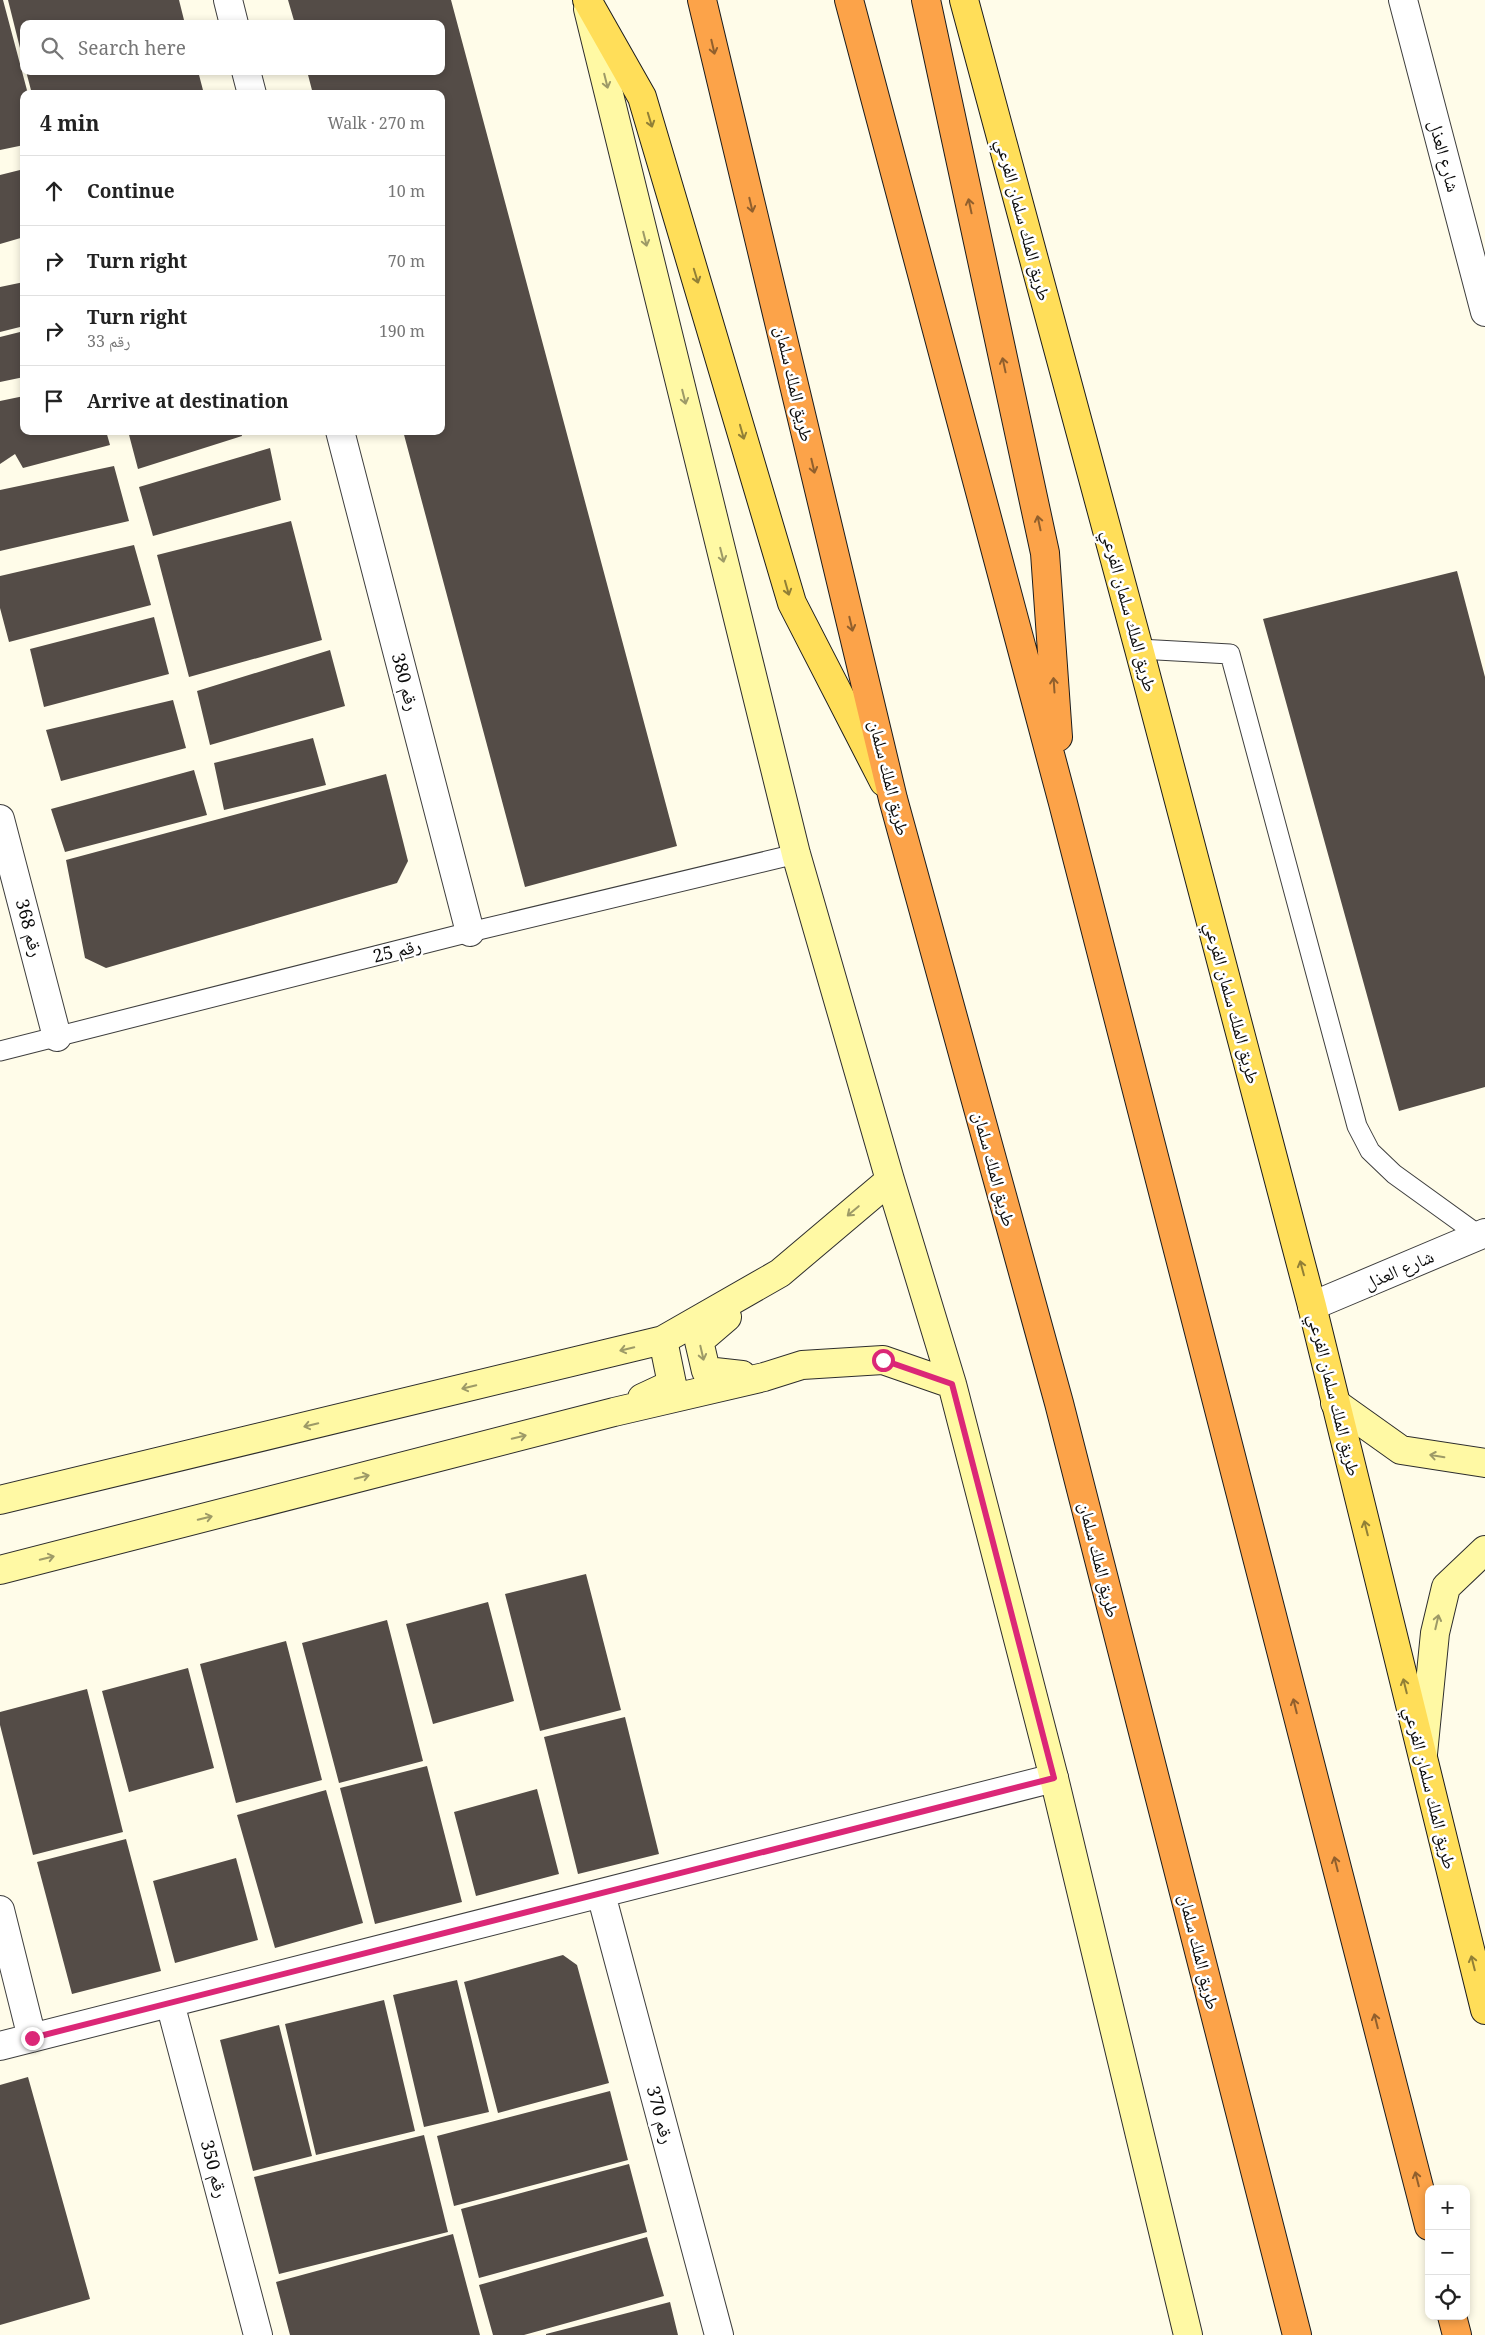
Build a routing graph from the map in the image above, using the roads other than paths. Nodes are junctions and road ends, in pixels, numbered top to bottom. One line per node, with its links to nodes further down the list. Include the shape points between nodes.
1 (228, 0): 8 (street)
2 (586, 0): 15 (main road, one-way to 15, via 642,97 792,602); 18 (street, one-way to 18)
3 (702, 0): 15 (highway, طريق الملك سلمان, one-way to 15)
4 (849, 0): 16 (highway)
5 (926, 0): 16 (highway, one-way to 5, via 1045,553)
6 (964, 0): 14 (main road, طريق الملك سلمان الفرعي)
7 (1403, 0): 11 (street, شارع العذل)
8 (233, 20)
9 (247, 75): 10 (street)
10 (251, 90)
11 (1477, 250): 12 (street, شارع العذل)
12 (1485, 312)
13 (341, 435): 19 (street, رقم 380)
14 (1139, 649): 23 (lane, via 1230,654 1357,1126 1370,1151 1394,1174); 25 (main road, طريق الملك سلمان الفرعي, one-way to 14)
15 (893, 799): 48 (highway, طريق الملك سلمان, via 1059,1403)
16 (1063, 803): 43 (highway, one-way to 16)
17 (0, 819): 20 (street, رقم 368)
18 (796, 854): 19 (lane, رقم 25); 22 (street)
19 (470, 932): 20 (lane, رقم 25)
20 (58, 1037): 21 (lane, رقم 25)
21 (0, 1051)
22 (890, 1180): 24 (street, one-way to 24); 28 (street)
23 (1482, 1234): 25 (street, شارع العذل)
24 (780, 1273): 26 (street); 27 (street, one-way to 27, via 699,1341 706,1371)
25 (1312, 1306): 29 (main road, طريق الملك سلمان الفرعي)
26 (663, 1340): 30 (street, via 672,1384); 32 (street, one-way to 32)
27 (764, 1377): 28 (street, via 802,1365 883,1360); 30 (street)
28 (952, 1384): 36 (street)
29 (1335, 1403): 31 (street, one-way to 29, via 1401,1450); 35 (main road, طريق الملك سلمان الفرعي, one-way to 29)
30 (614, 1412): 34 (street, one-way to 30)
31 (1485, 1463)
32 (0, 1500)
33 (1485, 1550): 35 (street, one-way to 33, via 1435,1633 1446,1587)
34 (0, 1570)
35 (1423, 1758): 40 (main road, طريق الملك سلمان الفرعي, one-way to 35)
36 (1054, 1778): 37 (street); 47 (street)
37 (601, 1894): 39 (street); 46 (street, رقم 370)
38 (0, 1910): 41 (street)
39 (170, 2003): 41 (street); 45 (street, رقم 350)
40 (1485, 2010)
41 (32, 2038): 42 (street)
42 (0, 2046)
43 (1425, 2210)
44 (1453, 2320): 49 (highway)
45 (258, 2335)
46 (719, 2335)
47 (1188, 2335)
48 (1297, 2335)
49 (1457, 2335)

